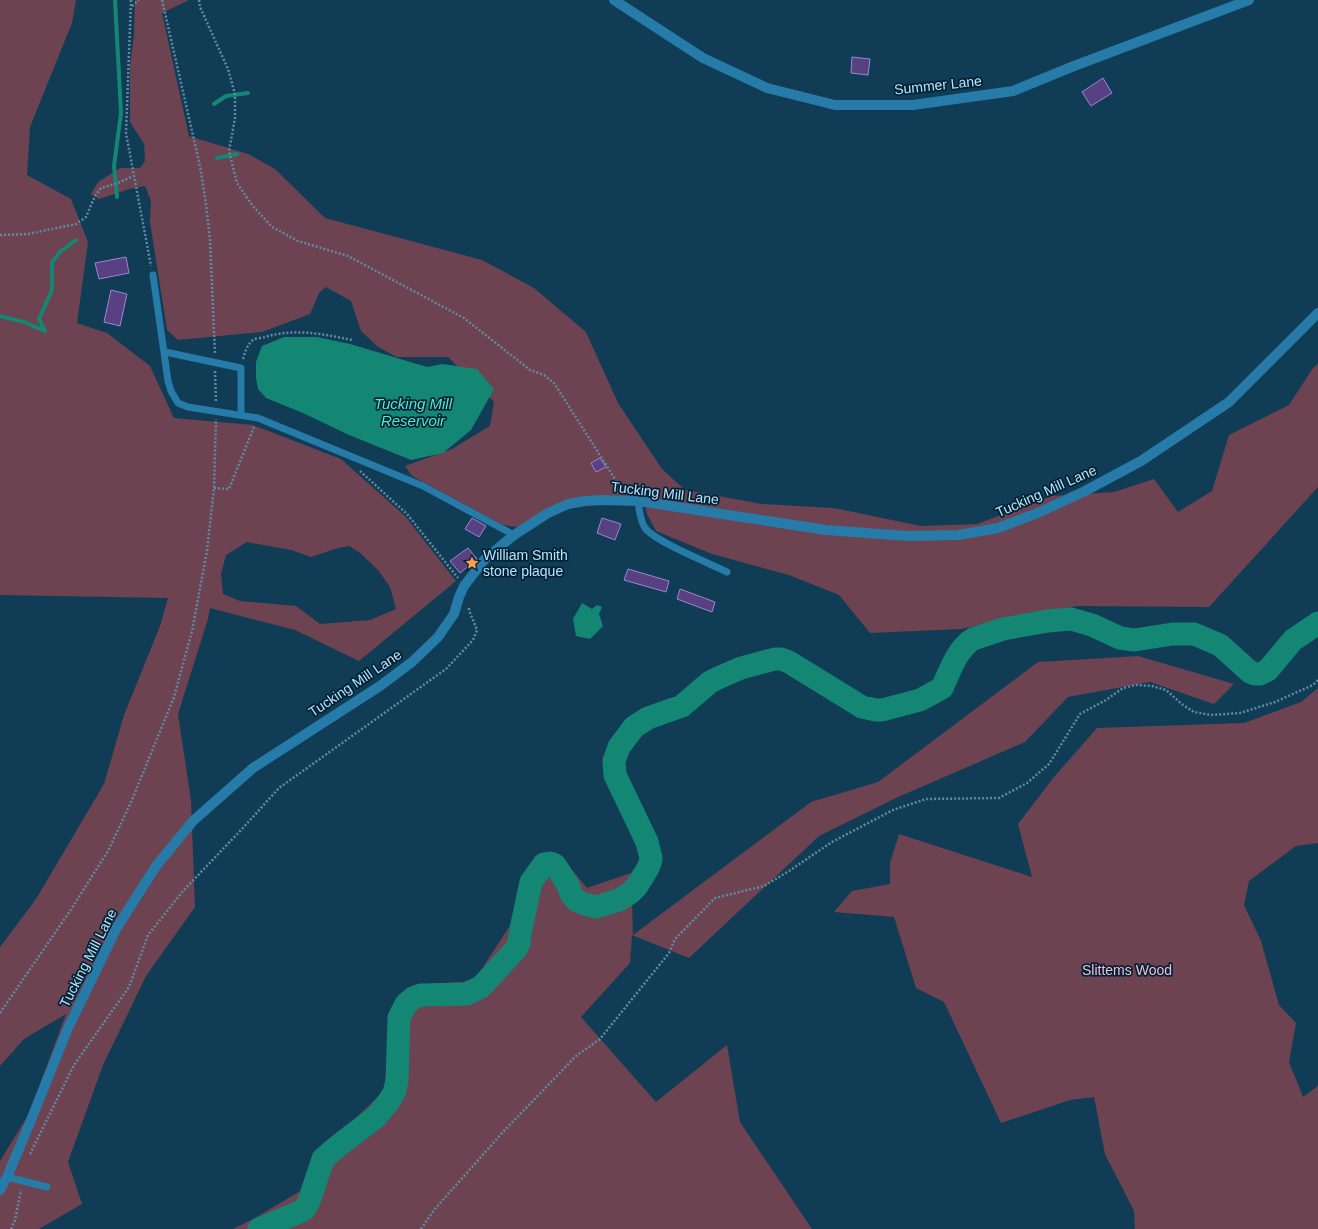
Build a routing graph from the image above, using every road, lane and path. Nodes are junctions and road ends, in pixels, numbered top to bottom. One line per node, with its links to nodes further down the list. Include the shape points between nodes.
1 (132, 0): 7 (path)
2 (138, 0): 7 (path)
3 (162, 0): 14 (path, via 200,166 206,204)
4 (199, 0): 23 (path, via 228,68 235,94 235,118 229,151 237,183 252,205 272,227 298,242 348,256 464,318 530,370 544,375 554,383 627,495)
5 (614, 0): 6 (street, Summer Lane, via 703,58 767,88 835,105 913,105 1013,91)
6 (1249, 0)
7 (132, 6): 8 (path, via 126,133)
8 (133, 176): 9 (path, via 101,188 86,217 76,224 28,234); 10 (path)
9 (0, 235)
10 (153, 275): 13 (lane)
11 (1318, 313): 24 (street, Tucking Mill Lane, via 1229,402 1147,457 1085,491 998,528 958,535 908,536 826,530)
12 (352, 340): 16 (path, via 318,333 274,334 253,340 247,347)
13 (165, 352): 16 (lane); 19 (lane, via 171,391 178,403 188,407)
14 (215, 359)
15 (215, 367): 17 (path)
16 (241, 368): 19 (lane)
17 (216, 404)
18 (216, 412): 22 (path)
19 (241, 415): 25 (lane, via 258,418 423,486)
20 (253, 429): 22 (path, via 229,489)
21 (358, 469): 27 (path, via 407,514)
22 (214, 488): 30 (path, via 207,551 192,632 174,697 155,745 108,851)
23 (627, 500): 24 (street, Tucking Mill Lane); 25 (street, Tucking Mill Lane, via 568,504 548,513)
24 (638, 501): 26 (lane, via 640,518 645,528 659,539)
25 (514, 535): 27 (street, Tucking Mill Lane, via 485,559)
26 (727, 572)
27 (464, 586): 32 (street, Tucking Mill Lane, via 454,614 438,637 412,662 380,686 253,768 193,821 156,866 116,929 68,1028)
28 (469, 604): 31 (path, via 477,630 473,640 446,669 279,788 183,891 148,935 129,987 74,1065)
29 (1318, 680): 37 (path, via 1275,702 1240,713 1211,715 1194,712 1166,690 1136,685 1123,688 1080,714 1049,764 1027,783 999,798 926,799 893,810 832,842 764,886 715,898 675,939 669,953 600,1039 576,1056 503,1132 434,1210)
30 (0, 1013)
31 (27, 1161)
32 (7, 1177): 33 (lane); 35 (street, Tucking Mill Lane)
33 (19, 1180): 34 (lane); 36 (path, via 21,1191)
34 (47, 1187)
35 (0, 1190)
36 (11, 1229)
37 (421, 1229)

